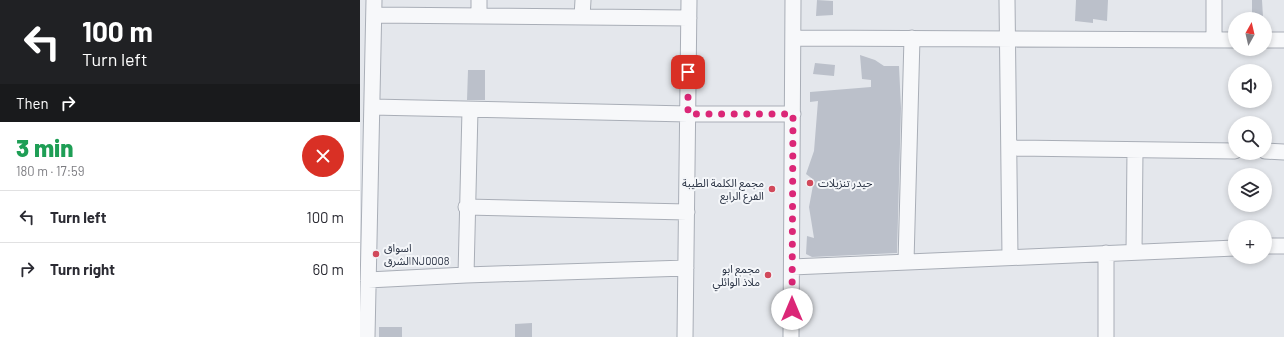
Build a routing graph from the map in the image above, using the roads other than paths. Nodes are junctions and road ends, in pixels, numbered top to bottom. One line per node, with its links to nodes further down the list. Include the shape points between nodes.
1 (479, 0): 8 (street)
2 (582, 0): 9 (street)
3 (689, 0): 10 (street)
4 (793, 0): 11 (street)
5 (1008, 0): 13 (street)
6 (1214, 0): 14 (street)
7 (370, 16): 8 (street); 18 (street)
8 (479, 16): 9 (street)
9 (582, 17): 10 (street)
10 (689, 18): 20 (street)
11 (794, 38): 12 (street); 21 (street)
12 (912, 38): 13 (street); 35 (street)
13 (1008, 39): 14 (street); 22 (street)
14 (1214, 40): 15 (street)
15 (1228, 40)
16 (1272, 40): 17 (street)
17 (1284, 40)
18 (372, 108): 19 (street); 39 (street)
19 (470, 110): 20 (street); 27 (street)
20 (688, 114): 21 (street); 28 (street)
21 (793, 114): 36 (street)
22 (1009, 148): 23 (street); 34 (street)
23 (1135, 150): 24 (street); 32 (street)
24 (1228, 151)
25 (1272, 151): 26 (street)
26 (1284, 152)
27 (466, 207): 28 (street); 38 (street)
28 (687, 212): 37 (street)
29 (1272, 246): 30 (street)
30 (1284, 246)
31 (1228, 248): 32 (street)
32 (1134, 252): 33 (street)
33 (1106, 253): 34 (street); 43 (street)
34 (1010, 257): 35 (street)
35 (906, 262): 36 (street)
36 (792, 267): 42 (street)
37 (686, 268): 38 (street); 41 (street)
38 (466, 275): 39 (street)
39 (368, 280): 40 (street)
40 (367, 337)
41 (685, 337)
42 (792, 337)
43 (1106, 337)

